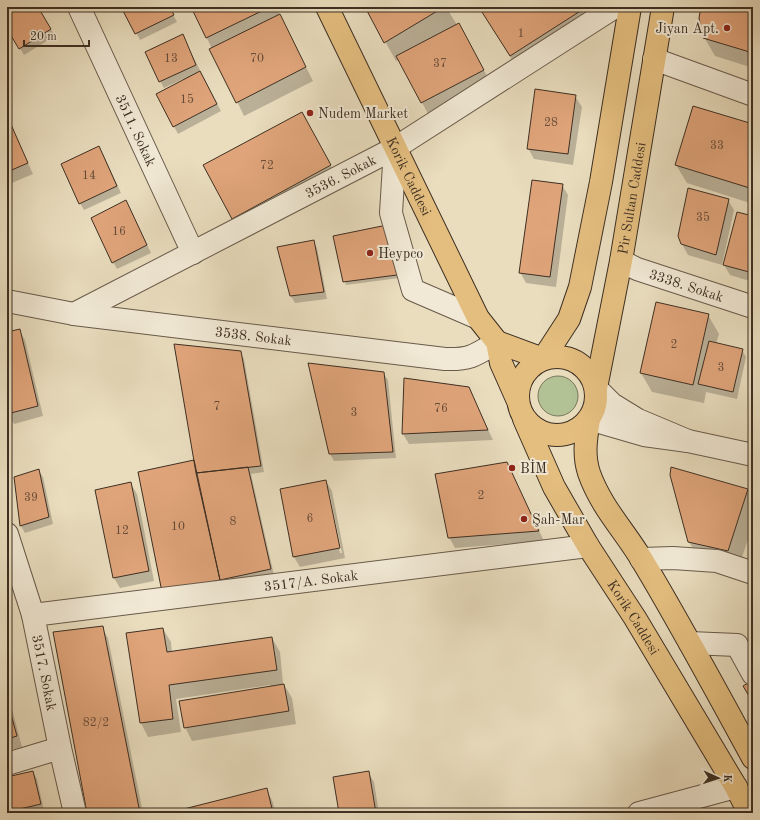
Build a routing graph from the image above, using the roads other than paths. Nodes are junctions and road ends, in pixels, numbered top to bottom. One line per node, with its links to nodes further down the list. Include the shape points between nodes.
1 (79, 7): 9 (street, 3511. Sokak)
2 (327, 7): 8 (main road, Korik Caddesi)
3 (615, 7): 8 (street, 3536. Sokak)
4 (630, 7): 16 (main road, via 601,182 580,287 569,319)
5 (663, 7): 6 (main road, Pir Sultan Caddesi)
6 (654, 59): 7 (street); 10 (main road, Pir Sultan Caddesi)
7 (753, 95)
8 (396, 148): 9 (street, 3536. Sokak); 14 (main road, Korik Caddesi); 14 (street, via 391,213 413,290)
9 (193, 254): 13 (street, 3536. Sokak)
10 (621, 261): 12 (street, 3338. Sokak, via 637,269); 17 (main road, Pir Sultan Caddesi)
11 (7, 301): 13 (street, 3538. Sokak)
12 (753, 308)
13 (74, 314): 15 (street, 3538. Sokak, via 459,360 474,357)
14 (478, 318): 15 (main road, Korik Caddesi)
15 (497, 342): 16 (main road); 18 (main road, Korik Caddesi, via 501,363)
16 (543, 359): 17 (main road, via 557,356 570,358 582,365 591,375); 18 (main road, via 532,365 524,374 519,386)
17 (596, 388): 19 (main road, via 594,410); 20 (street, via 612,404 638,420)
18 (521, 409): 19 (main road, via 532,427 551,435 562,436 572,433); 23 (main road, Korik Caddesi, via 554,487)
19 (589, 420): 20 (street, via 644,436); 24 (main road, via 584,450 588,471 598,496)
20 (688, 441): 21 (street)
21 (753, 455)
22 (7, 534): 26 (street, 3517. Sokak)
23 (588, 546): 26 (street, 3517/A. Sokak); 32 (main road, Korik Caddesi, via 640,625)
24 (641, 559): 25 (street, via 717,561); 27 (main road)
25 (753, 573)
26 (33, 615): 29 (street, 3517. Sokak)
27 (690, 643): 28 (street, via 737,646); 30 (main road)
28 (753, 674)
29 (60, 748): 31 (street); 33 (street, 3517. Sokak)
30 (753, 758)
31 (7, 764)
32 (736, 787): 34 (street); 35 (main road, Korik Caddesi)
33 (75, 813)
34 (639, 813)
35 (749, 813)

